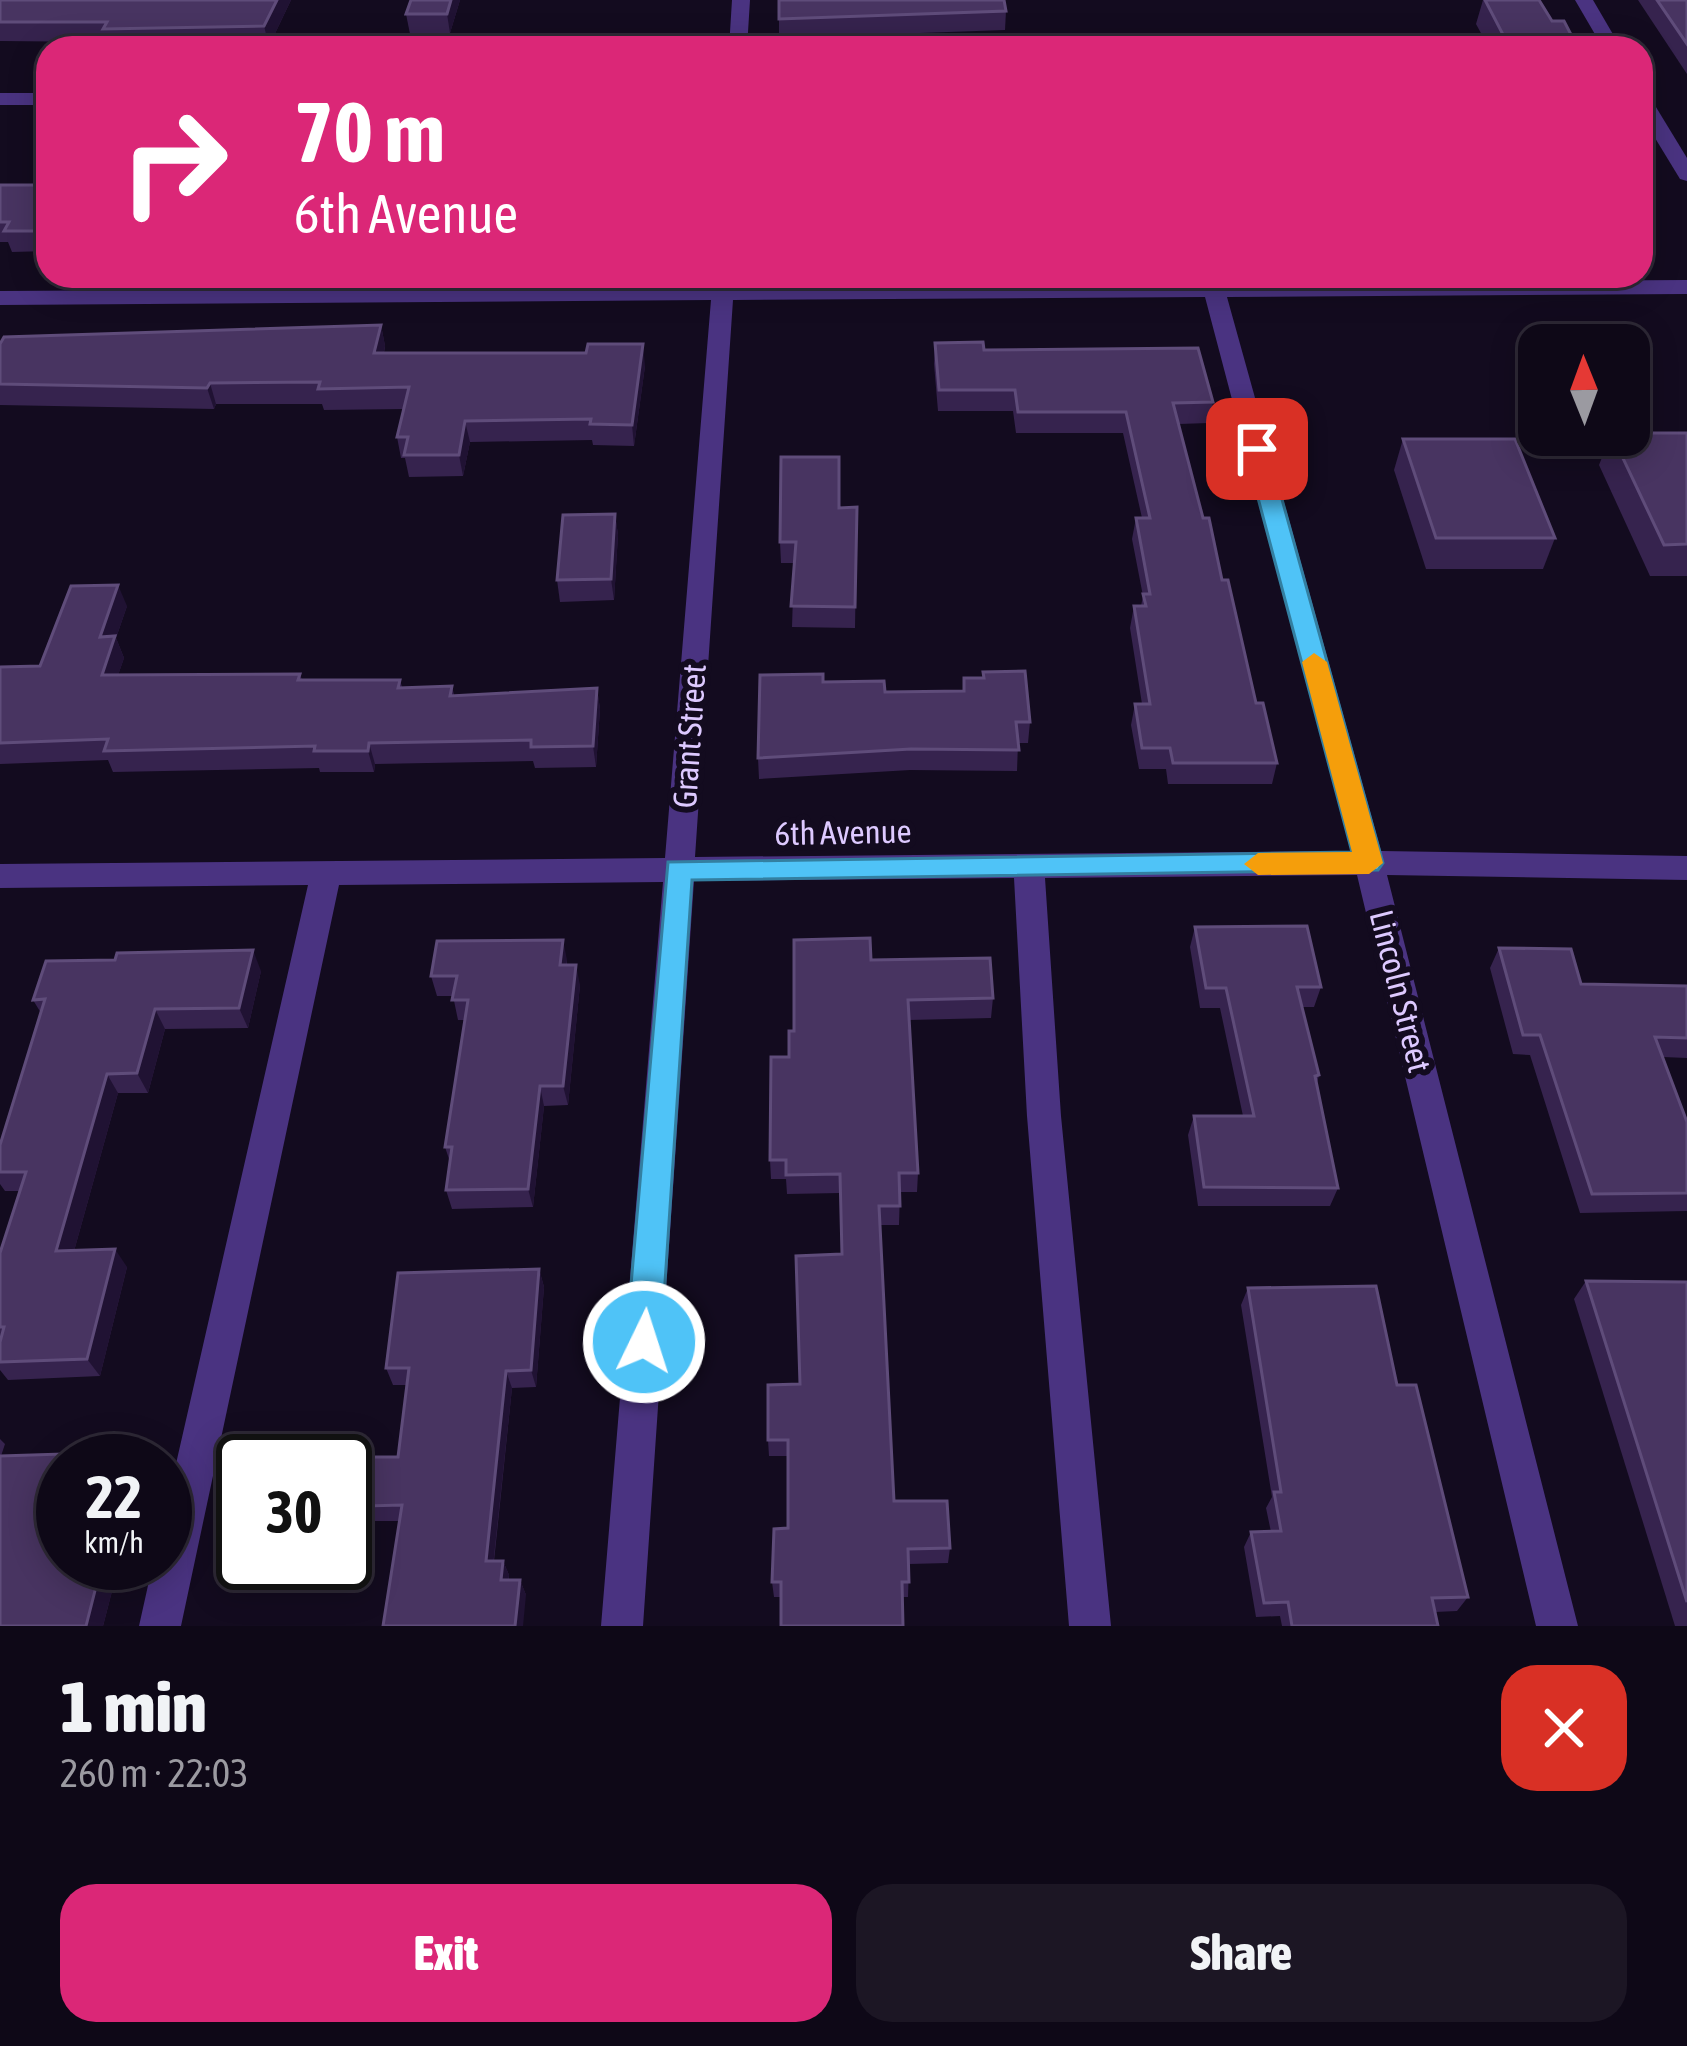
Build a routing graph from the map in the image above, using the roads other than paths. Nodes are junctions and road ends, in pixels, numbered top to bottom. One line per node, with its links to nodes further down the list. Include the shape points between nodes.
1 (741, 0): 3 (street)
2 (1584, 0): 4 (street)
3 (739, 36)
4 (1605, 36)
5 (0, 99): 6 (street)
6 (36, 99)
7 (1653, 118): 8 (street)
8 (1687, 175)
9 (1653, 286): 10 (street)
10 (1687, 286)
11 (516, 288): 16 (street)
12 (723, 288): 20 (street, Grant Street)
13 (1050, 288): 15 (street)
14 (1450, 288): 15 (street)
15 (1214, 290): 17 (street, Lincoln Street)
16 (0, 298)
17 (1369, 863): 18 (street, 6th Avenue); 19 (street, 6th Avenue); 26 (street, Lincoln Street)
18 (1029, 866): 20 (street, 6th Avenue); 25 (street)
19 (1687, 868)
20 (678, 870): 21 (street, 6th Avenue); 24 (street, Grant Street)
21 (326, 873): 22 (street, 6th Avenue); 23 (street)
22 (0, 876)
23 (160, 1626)
24 (622, 1626)
25 (1090, 1626)
26 (1557, 1626)

